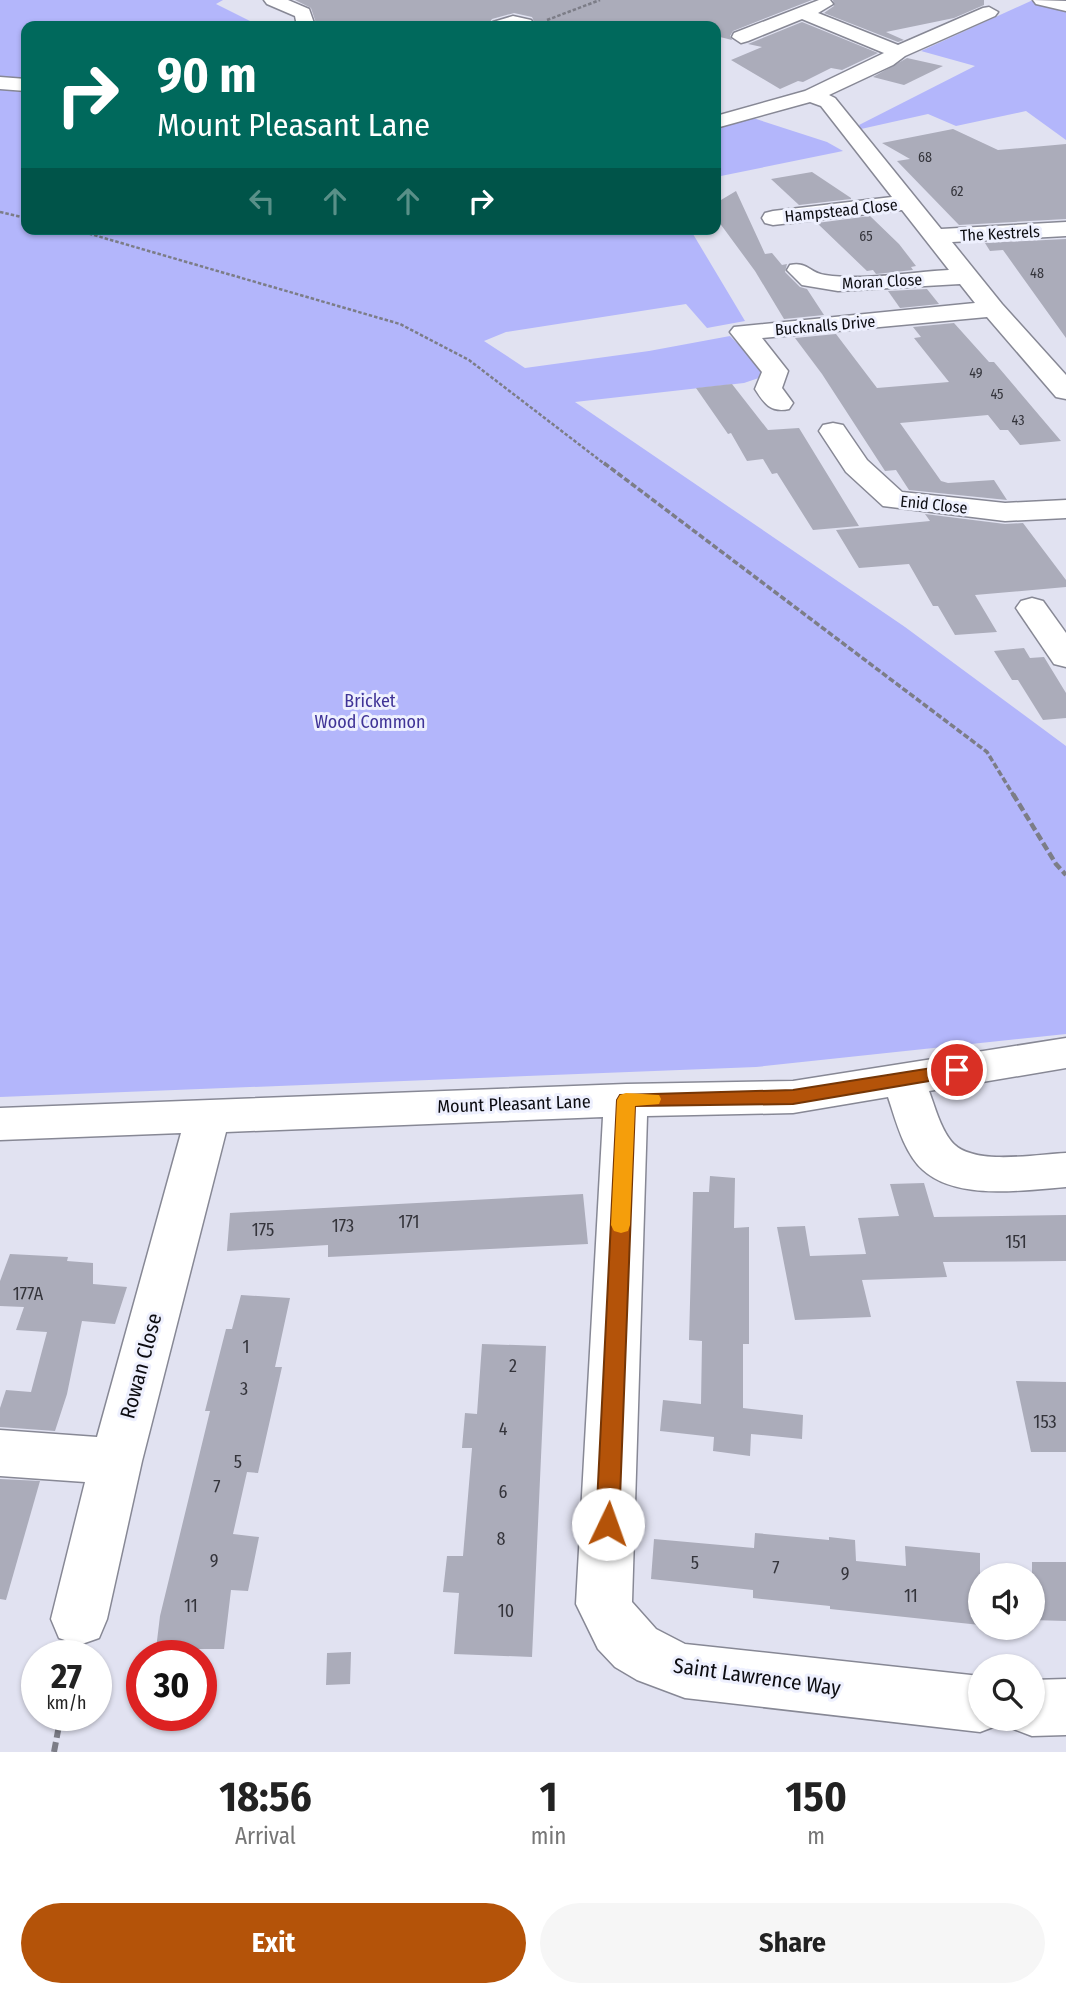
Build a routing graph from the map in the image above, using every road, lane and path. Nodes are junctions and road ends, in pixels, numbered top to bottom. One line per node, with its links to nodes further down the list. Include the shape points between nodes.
1 (273, 0): 6 (street, via 303,13)
2 (600, 0): 7 (path)
3 (829, 2): 4 (street)
4 (803, 6): 8 (street); 9 (street)
5 (989, 12): 9 (street)
6 (305, 21)
7 (540, 21)
8 (741, 37)
9 (898, 52): 12 (street)
10 (0, 83): 11 (street)
11 (21, 85)
12 (812, 95): 13 (street); 14 (street, via 828,102)
13 (721, 121)
14 (909, 202): 17 (street, Hampstead Close); 20 (street)
15 (0, 212): 16 (path)
16 (21, 217)
17 (773, 218)
18 (1066, 229): 20 (street, The Kestrels)
19 (94, 235): 32 (path, via 400,324 469,360 987,751)
20 (933, 236): 22 (street)
21 (799, 270): 22 (street, Moran Close, via 811,280 838,284)
22 (969, 276): 23 (street)
23 (993, 309): 25 (street); 27 (street, Bucknalls Drive, via 743,332 775,371 768,389)
24 (1066, 357): 25 (street)
25 (1037, 359): 26 (street)
26 (1066, 391)
27 (779, 403)
28 (833, 431): 29 (street, Enid Close, via 856,467 893,500 1005,512)
29 (1066, 509)
30 (1032, 608): 31 (street)
31 (1066, 657)
32 (1066, 875)
33 (1066, 1054): 34 (street, Mount Pleasant Lane)
34 (903, 1080): 35 (street, Mount Pleasant Lane, via 793,1097); 38 (street, via 931,1147 952,1168 971,1173)
35 (626, 1100): 36 (street, Mount Pleasant Lane); 42 (street, Saint Lawrence Way, via 604,1604 612,1624 642,1655 685,1671)
36 (208, 1115): 37 (street, Mount Pleasant Lane); 40 (street, Rowan Close)
37 (0, 1124)
38 (1066, 1170)
39 (0, 1453): 40 (street)
40 (116, 1461): 41 (street, Rowan Close)
41 (79, 1619)
42 (968, 1703)
43 (1066, 1707): 44 (street)
44 (1045, 1708)
45 (58, 1731): 46 (path)
46 (54, 1752)

